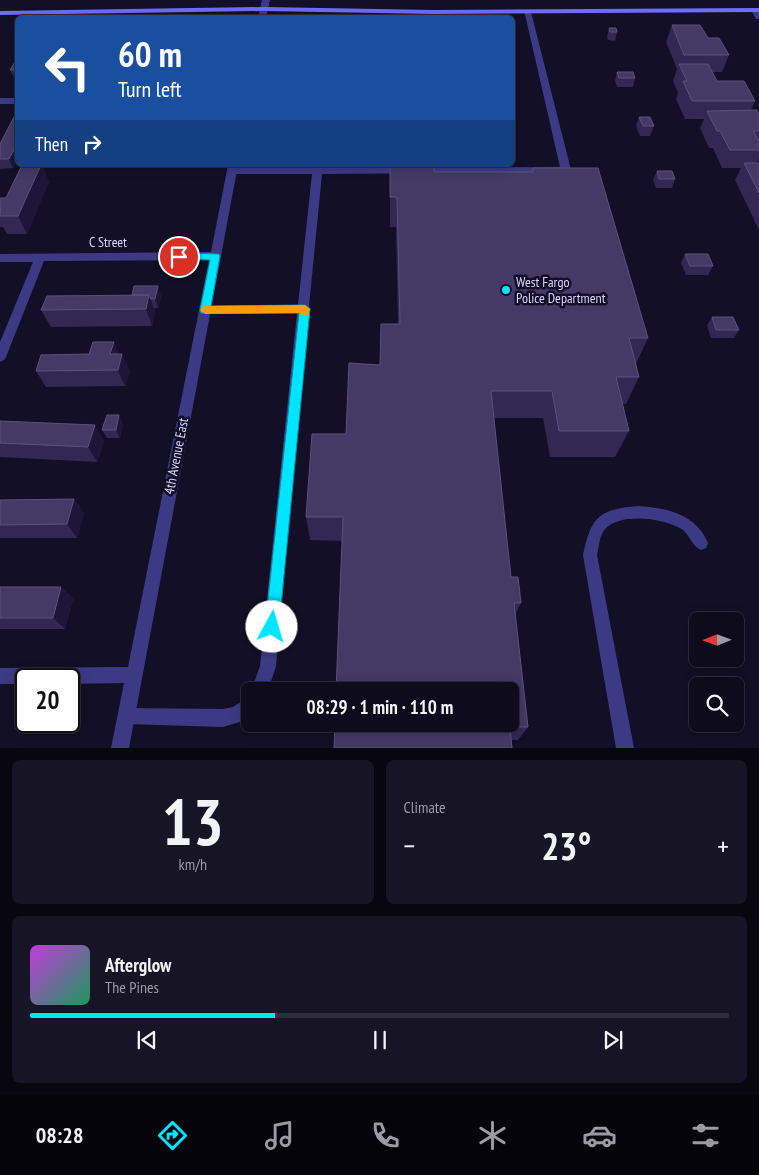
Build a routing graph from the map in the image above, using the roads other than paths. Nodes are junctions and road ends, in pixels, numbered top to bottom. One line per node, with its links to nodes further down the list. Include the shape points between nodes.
1 (266, 0): 5 (street)
2 (527, 12): 4 (main road); 5 (main road); 9 (street, via 566,170)
3 (0, 13): 5 (main road)
4 (758, 13)
5 (263, 14)
6 (0, 101): 7 (street)
7 (15, 101)
8 (232, 168): 10 (street); 11 (street, 4th Avenue East)
9 (353, 168): 10 (street)
10 (317, 171): 14 (street)
11 (216, 256): 13 (street, C Street); 15 (street, 4th Avenue East)
12 (0, 258): 13 (street, C Street)
13 (40, 258): 16 (street)
14 (305, 309): 15 (street); 20 (street, via 268,666)
15 (205, 310): 18 (street, 4th Avenue East)
16 (0, 357)
17 (701, 543): 24 (street, via 689,526 674,517 652,512 617,514 604,520 594,532 590,555)
18 (133, 675): 19 (street); 22 (street, 4th Avenue East)
19 (0, 676)
20 (263, 682)
21 (241, 712): 22 (street, via 223,718)
22 (126, 716): 23 (street, 4th Avenue East)
23 (120, 748)
24 (625, 748)

